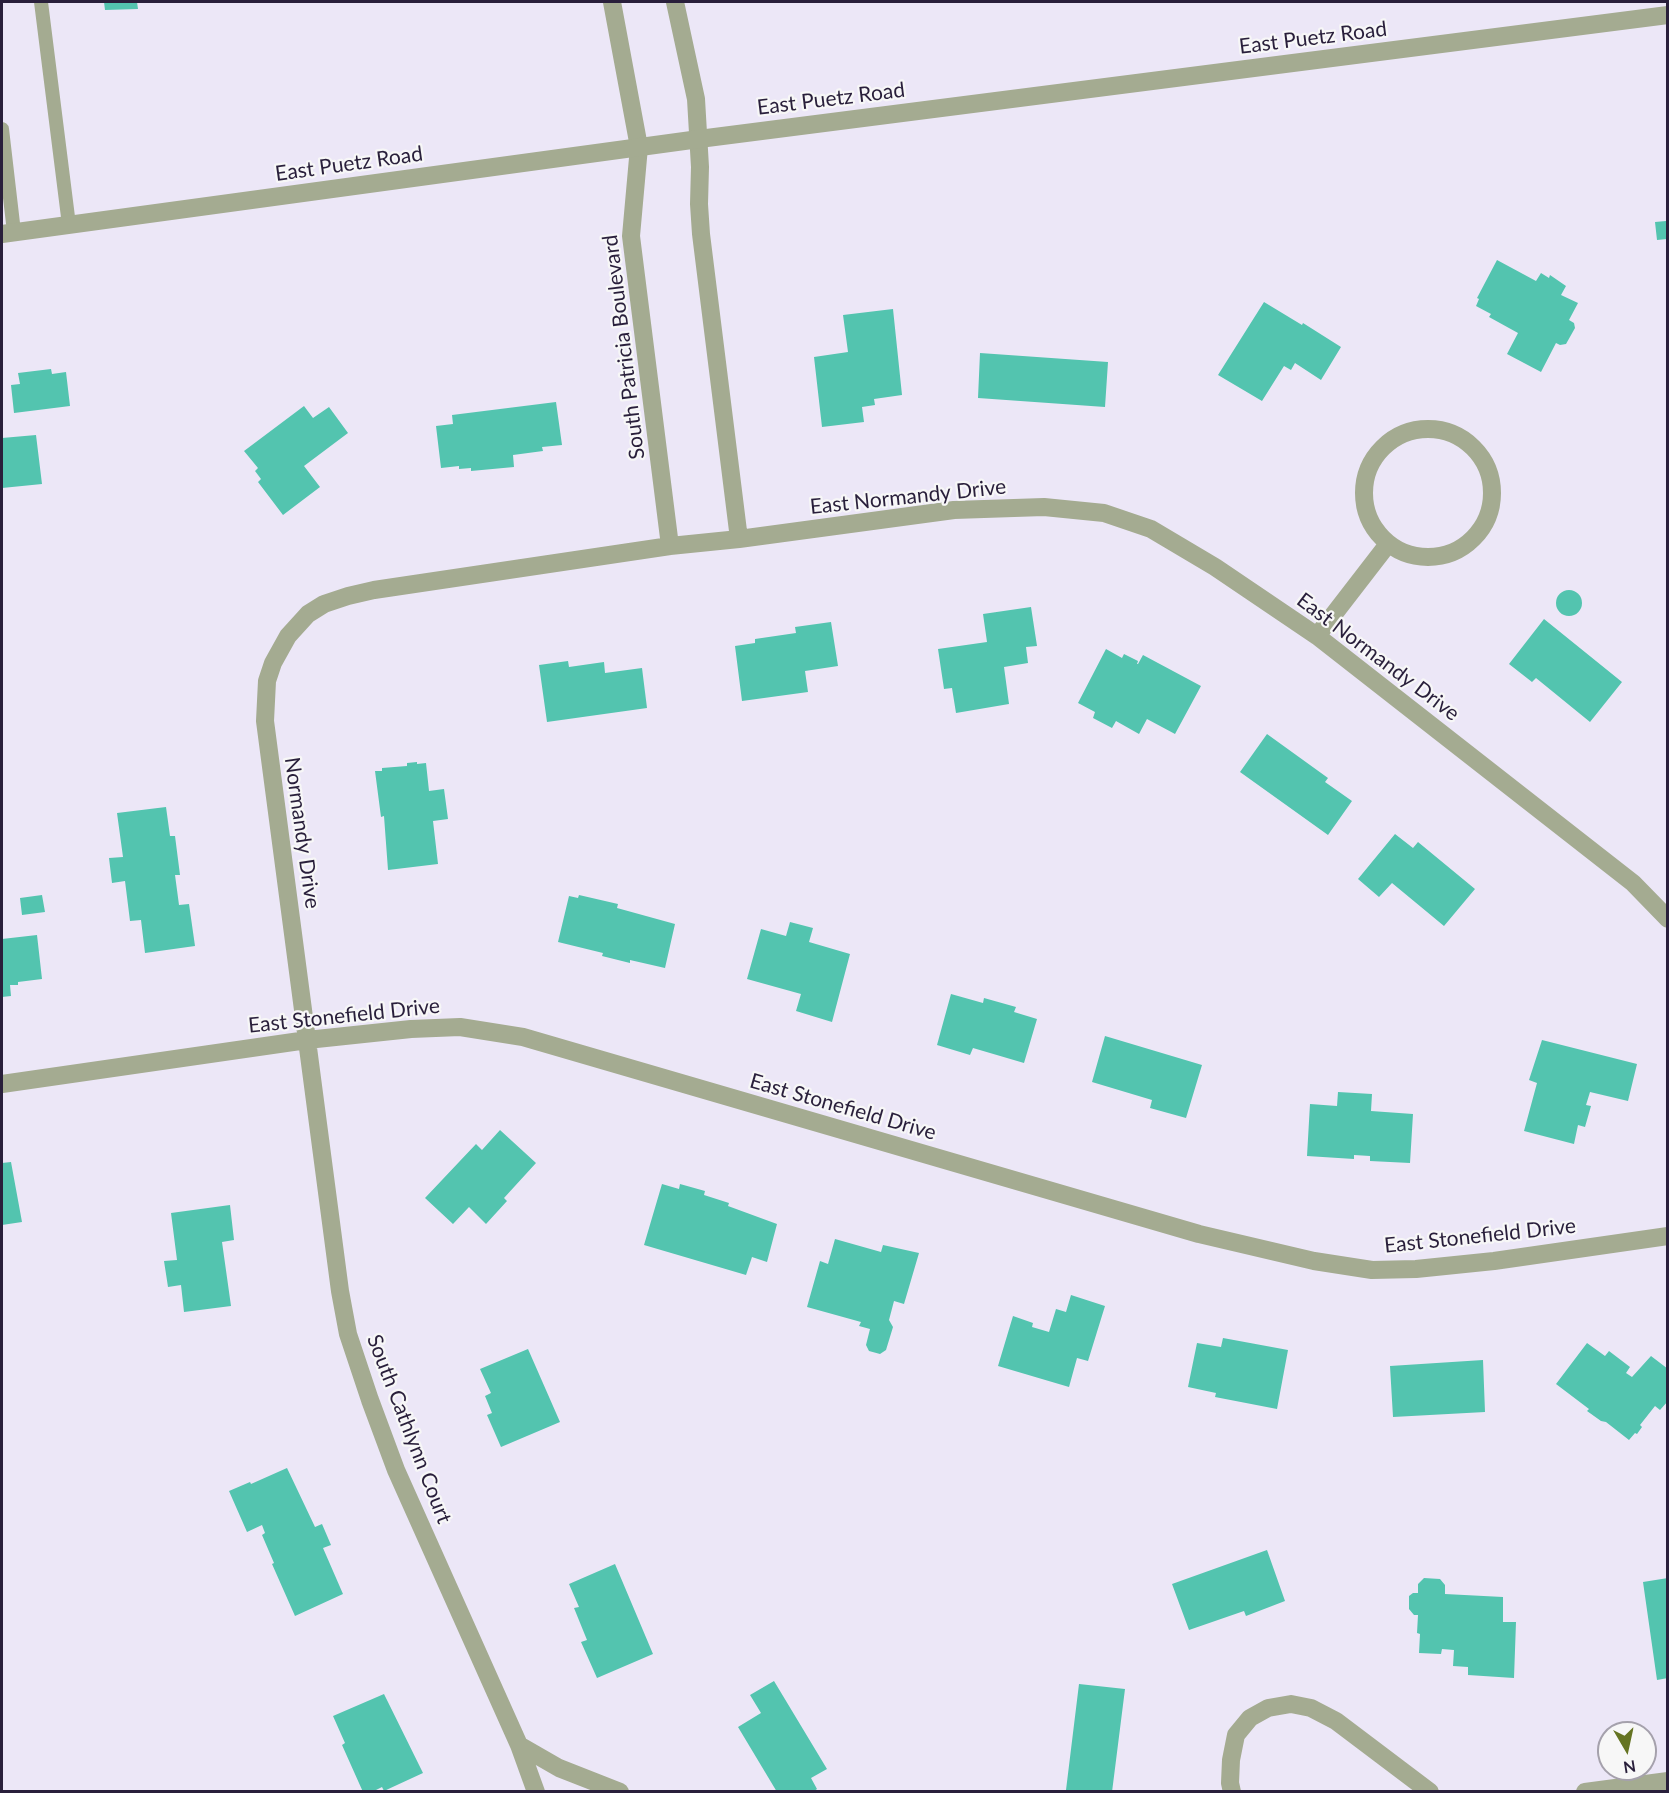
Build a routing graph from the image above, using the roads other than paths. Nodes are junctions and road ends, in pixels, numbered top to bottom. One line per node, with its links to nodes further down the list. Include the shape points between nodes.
1 (41, 2): 8 (lane)
2 (612, 2): 7 (street, South Patricia Boulevard)
3 (675, 2): 6 (street, via 696,99)
4 (1668, 15): 6 (street, East Puetz Road)
5 (2, 129): 9 (lane)
6 (699, 139): 7 (street, East Puetz Road); 10 (street, via 701,234)
7 (639, 147): 8 (street, East Puetz Road); 12 (street, South Patricia Boulevard, via 631,236)
8 (69, 225): 9 (street, East Puetz Road)
9 (8, 233)
10 (739, 539): 12 (street, East Normandy Drive); 14 (street, East Normandy Drive, via 954,510 1044,507 1104,513 1151,529)
11 (1388, 544): 11 (street, via 1407,554 1448,554 1467,544 1481,528 1491,510 1488,468 1460,436 1440,429 1418,429 1398,435 1380,448 1363,487 1365,508 1374,528); 14 (street)
12 (670, 546): 13 (street, East Normandy Drive, via 348,596 308,614)
13 (288, 636): 16 (street, Normandy Drive, via 267,681 265,728)
14 (1317, 636): 15 (street, East Normandy Drive, via 1633,883)
15 (1668, 919)
16 (307, 1040): 17 (street, East Stonefield Drive); 18 (street, East Stonefield Drive, via 460,1027 523,1037 1199,1234 1314,1261 1372,1270 1494,1261); 19 (street, South Cathlynn Court, via 348,1334 396,1470)
17 (2, 1084)
18 (1668, 1236)
19 (519, 1745): 21 (street, South Cathlynn Court); 22 (street, via 559,1768)
20 (1668, 1781): 25 (street)
21 (536, 1791)
22 (620, 1791)
23 (1232, 1791): 24 (street, via 1231,1760 1236,1735 1250,1718 1268,1708 1291,1704 1311,1708 1336,1721)
24 (1430, 1791)
25 (1585, 1791)

